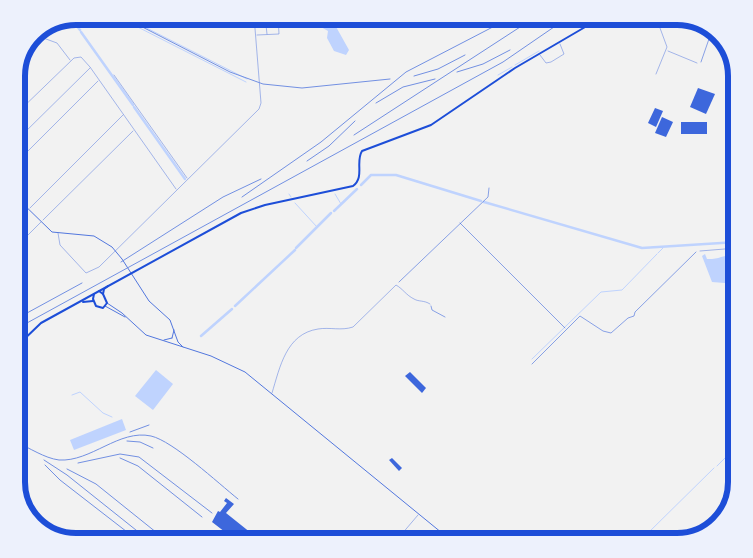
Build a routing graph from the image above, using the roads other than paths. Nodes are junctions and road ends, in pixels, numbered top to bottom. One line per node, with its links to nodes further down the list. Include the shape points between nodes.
1 (254, 25): 7 (street)
2 (266, 25): 6 (street)
3 (278, 25): 6 (street, via 278,34)
4 (588, 25): 9 (main road)
5 (657, 25): 10 (street)
6 (267, 34): 7 (street)
7 (255, 36): 23 (street, via 259,109)
8 (43, 37): 12 (street, via 58,43)
9 (559, 42): 11 (main road); 11 (street, via 565,52 561,57 548,63)
10 (667, 50): 13 (street); 15 (street)
11 (539, 54): 32 (main road, via 431,125 360,153 359,178 353,186 249,210)
12 (71, 61): 14 (street, via 79,57); 18 (street)
13 (697, 63)
14 (90, 67): 17 (street); 21 (street)
15 (656, 74)
16 (114, 75): 23 (street)
17 (99, 80): 19 (street); 22 (street)
18 (25, 105)
19 (123, 114): 20 (street); 26 (street)
20 (134, 130): 24 (street); 27 (street)
21 (25, 132)
22 (25, 154)
23 (188, 179): 24 (street)
24 (177, 190): 28 (street, via 104,264 87,274 60,245)
25 (25, 205): 26 (street)
26 (29, 209): 27 (street)
27 (42, 222): 28 (street); 29 (street)
28 (58, 234): 42 (street, via 92,235 112,247 150,303 169,318)
29 (25, 238)
30 (728, 248): 31 (street)
31 (700, 250)
32 (110, 285): 33 (main road); 35 (main road)
33 (99, 291): 34 (main road); 35 (main road)
34 (94, 294): 36 (main road); 37 (main road)
35 (103, 294): 38 (main road)
36 (94, 301): 37 (main road); 40 (main road, via 98,307)
37 (81, 302): 43 (main road, via 41,323)
38 (107, 303): 40 (main road); 41 (street)
39 (430, 304): 50 (street, via 417,301 396,285 355,325 346,329 311,331 284,354)
40 (105, 306): 41 (street)
41 (126, 317): 45 (street, via 142,333)
42 (174, 329): 44 (street); 46 (street)
43 (25, 338)
44 (172, 338): 45 (street); 46 (street); 47 (street)
45 (162, 340): 47 (street)
46 (178, 340): 48 (street); 49 (street)
47 (171, 344): 48 (street)
48 (174, 345): 49 (street)
49 (183, 347): 50 (street, via 225,362)
50 (272, 392): 51 (street)
51 (419, 514): 52 (street); 53 (street)
52 (403, 533)
53 (442, 533)

